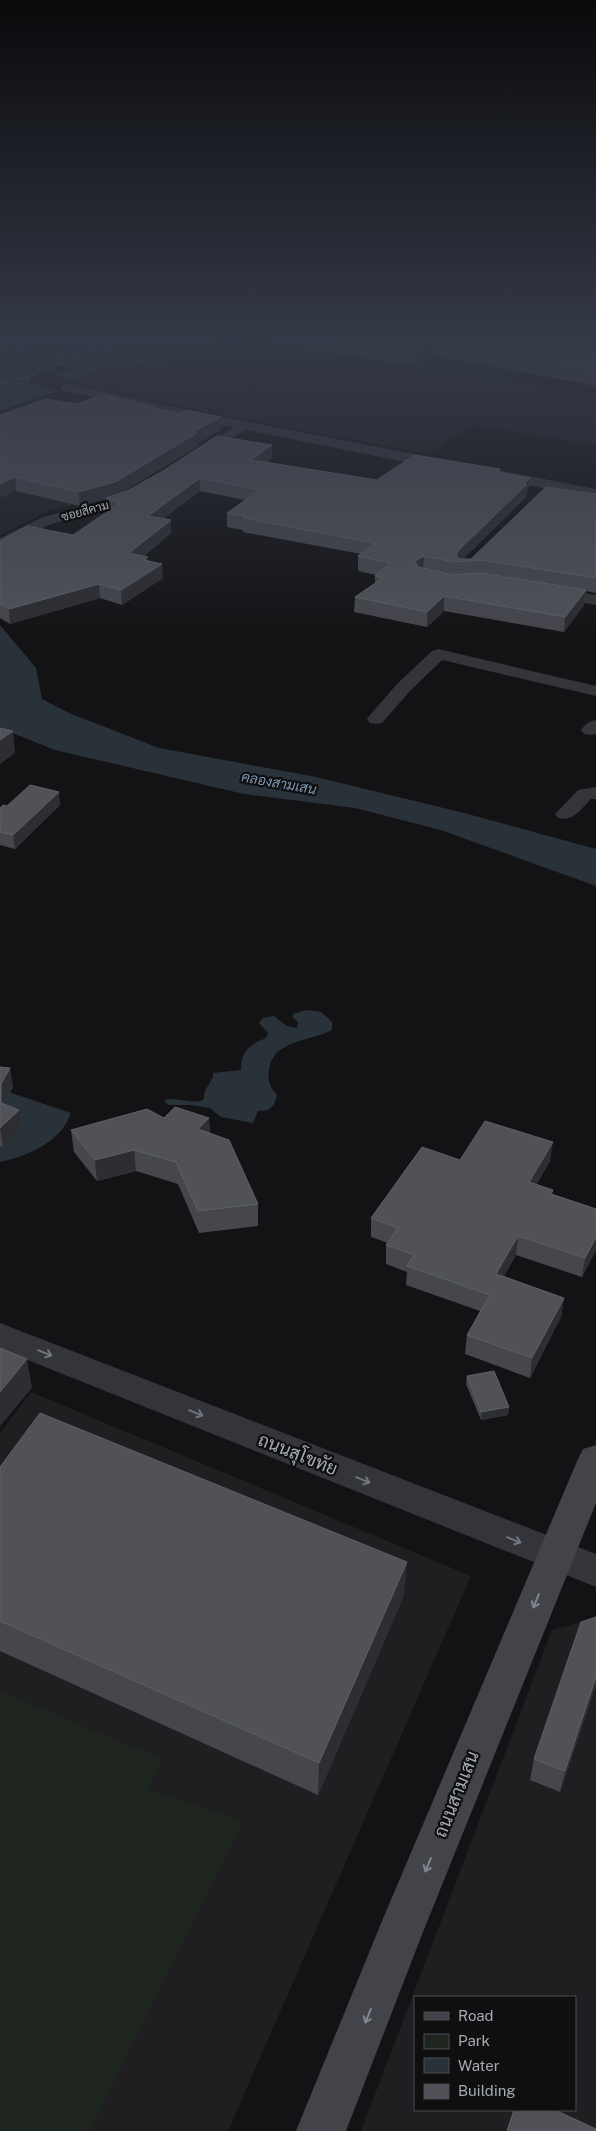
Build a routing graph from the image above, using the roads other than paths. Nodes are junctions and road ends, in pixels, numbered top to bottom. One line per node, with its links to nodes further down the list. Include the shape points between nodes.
1 (223, 438): 3 (street)
2 (313, 438): 4 (street)
3 (192, 459)
4 (459, 467)
5 (478, 471): 7 (street)
6 (150, 485): 10 (street, ซอยสีคาม, via 107,506 25,529)
7 (549, 485): 8 (street); 9 (street)
8 (596, 494)
9 (537, 496)
10 (0, 544)
11 (538, 591): 12 (street)
12 (596, 600)
13 (596, 691): 14 (street, via 438,654)
14 (376, 719)
15 (596, 793): 16 (street, via 583,796)
16 (565, 814)
17 (0, 1335): 19 (street, ถนนสุโขทัย, one-way to 19)
18 (596, 1459): 19 (main road, ถนนสามเสน)
19 (554, 1556): 20 (street, ถนนสุโขทัย); 21 (main road, ถนนสามเสน, one-way to 21)
20 (596, 1571)
21 (321, 2131)

